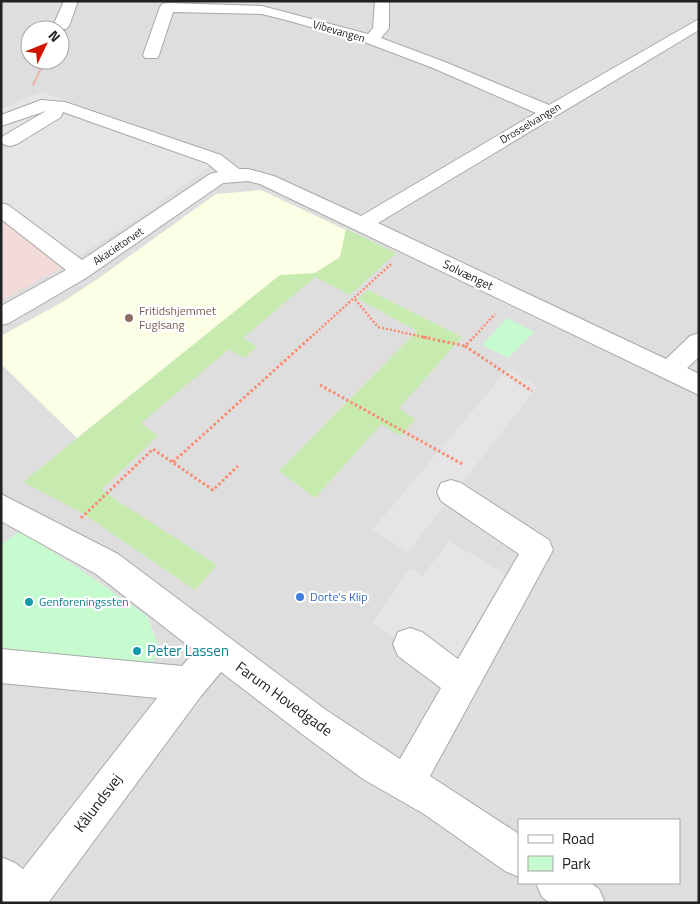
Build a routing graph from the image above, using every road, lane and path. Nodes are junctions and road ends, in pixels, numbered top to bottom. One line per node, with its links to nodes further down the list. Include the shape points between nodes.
1 (71, 1): 3 (street)
2 (382, 1): 5 (street, via 381,28)
3 (63, 20)
4 (699, 24): 10 (street, Drosselvangen)
5 (372, 40): 6 (street, Vibevangen, via 262,10 167,7); 10 (street, Vibevangen)
6 (151, 55)
7 (1, 100): 9 (street)
8 (65, 107): 9 (street, via 41,104); 12 (street); 13 (street, via 214,159)
9 (26, 110): 11 (street)
10 (550, 112): 15 (street, Drosselvangen)
11 (1, 120)
12 (10, 140)
13 (234, 175): 15 (street, Solvænget, via 267,180); 17 (street, Akacietorvet, via 217,178)
14 (1, 210): 17 (street)
15 (362, 224): 16 (street, Solvænget)
16 (410, 246): 18 (street, Solvænget); 19 (path)
17 (81, 270): 20 (street, Akacietorvet)
18 (511, 296): 22 (path); 23 (street, Solvænget)
19 (354, 298): 22 (path, via 378,327); 27 (path)
20 (1, 317)
21 (699, 342): 23 (street)
22 (465, 346): 26 (path)
23 (668, 371): 25 (street, Solvænget)
24 (320, 385): 29 (path)
25 (699, 385)
26 (532, 391)
27 (173, 462): 28 (path, via 213,490); 31 (path, via 153,449)
28 (238, 466)
29 (460, 480): 35 (street, via 538,550)
30 (1, 506): 33 (street, Farum Hovedgade, via 107,564)
31 (81, 517)
32 (410, 644): 35 (street)
33 (218, 650): 36 (street, Kålundsvej); 37 (street, Farum Hovedgade, via 376,766)
34 (1, 666): 36 (street)
35 (462, 683): 37 (street)
36 (189, 684): 39 (street, Kålundsvej, via 27,897)
37 (407, 782): 38 (street, Farum Hovedgade)
38 (518, 856)
39 (1, 877)
40 (557, 884): 41 (street)
41 (585, 903)

